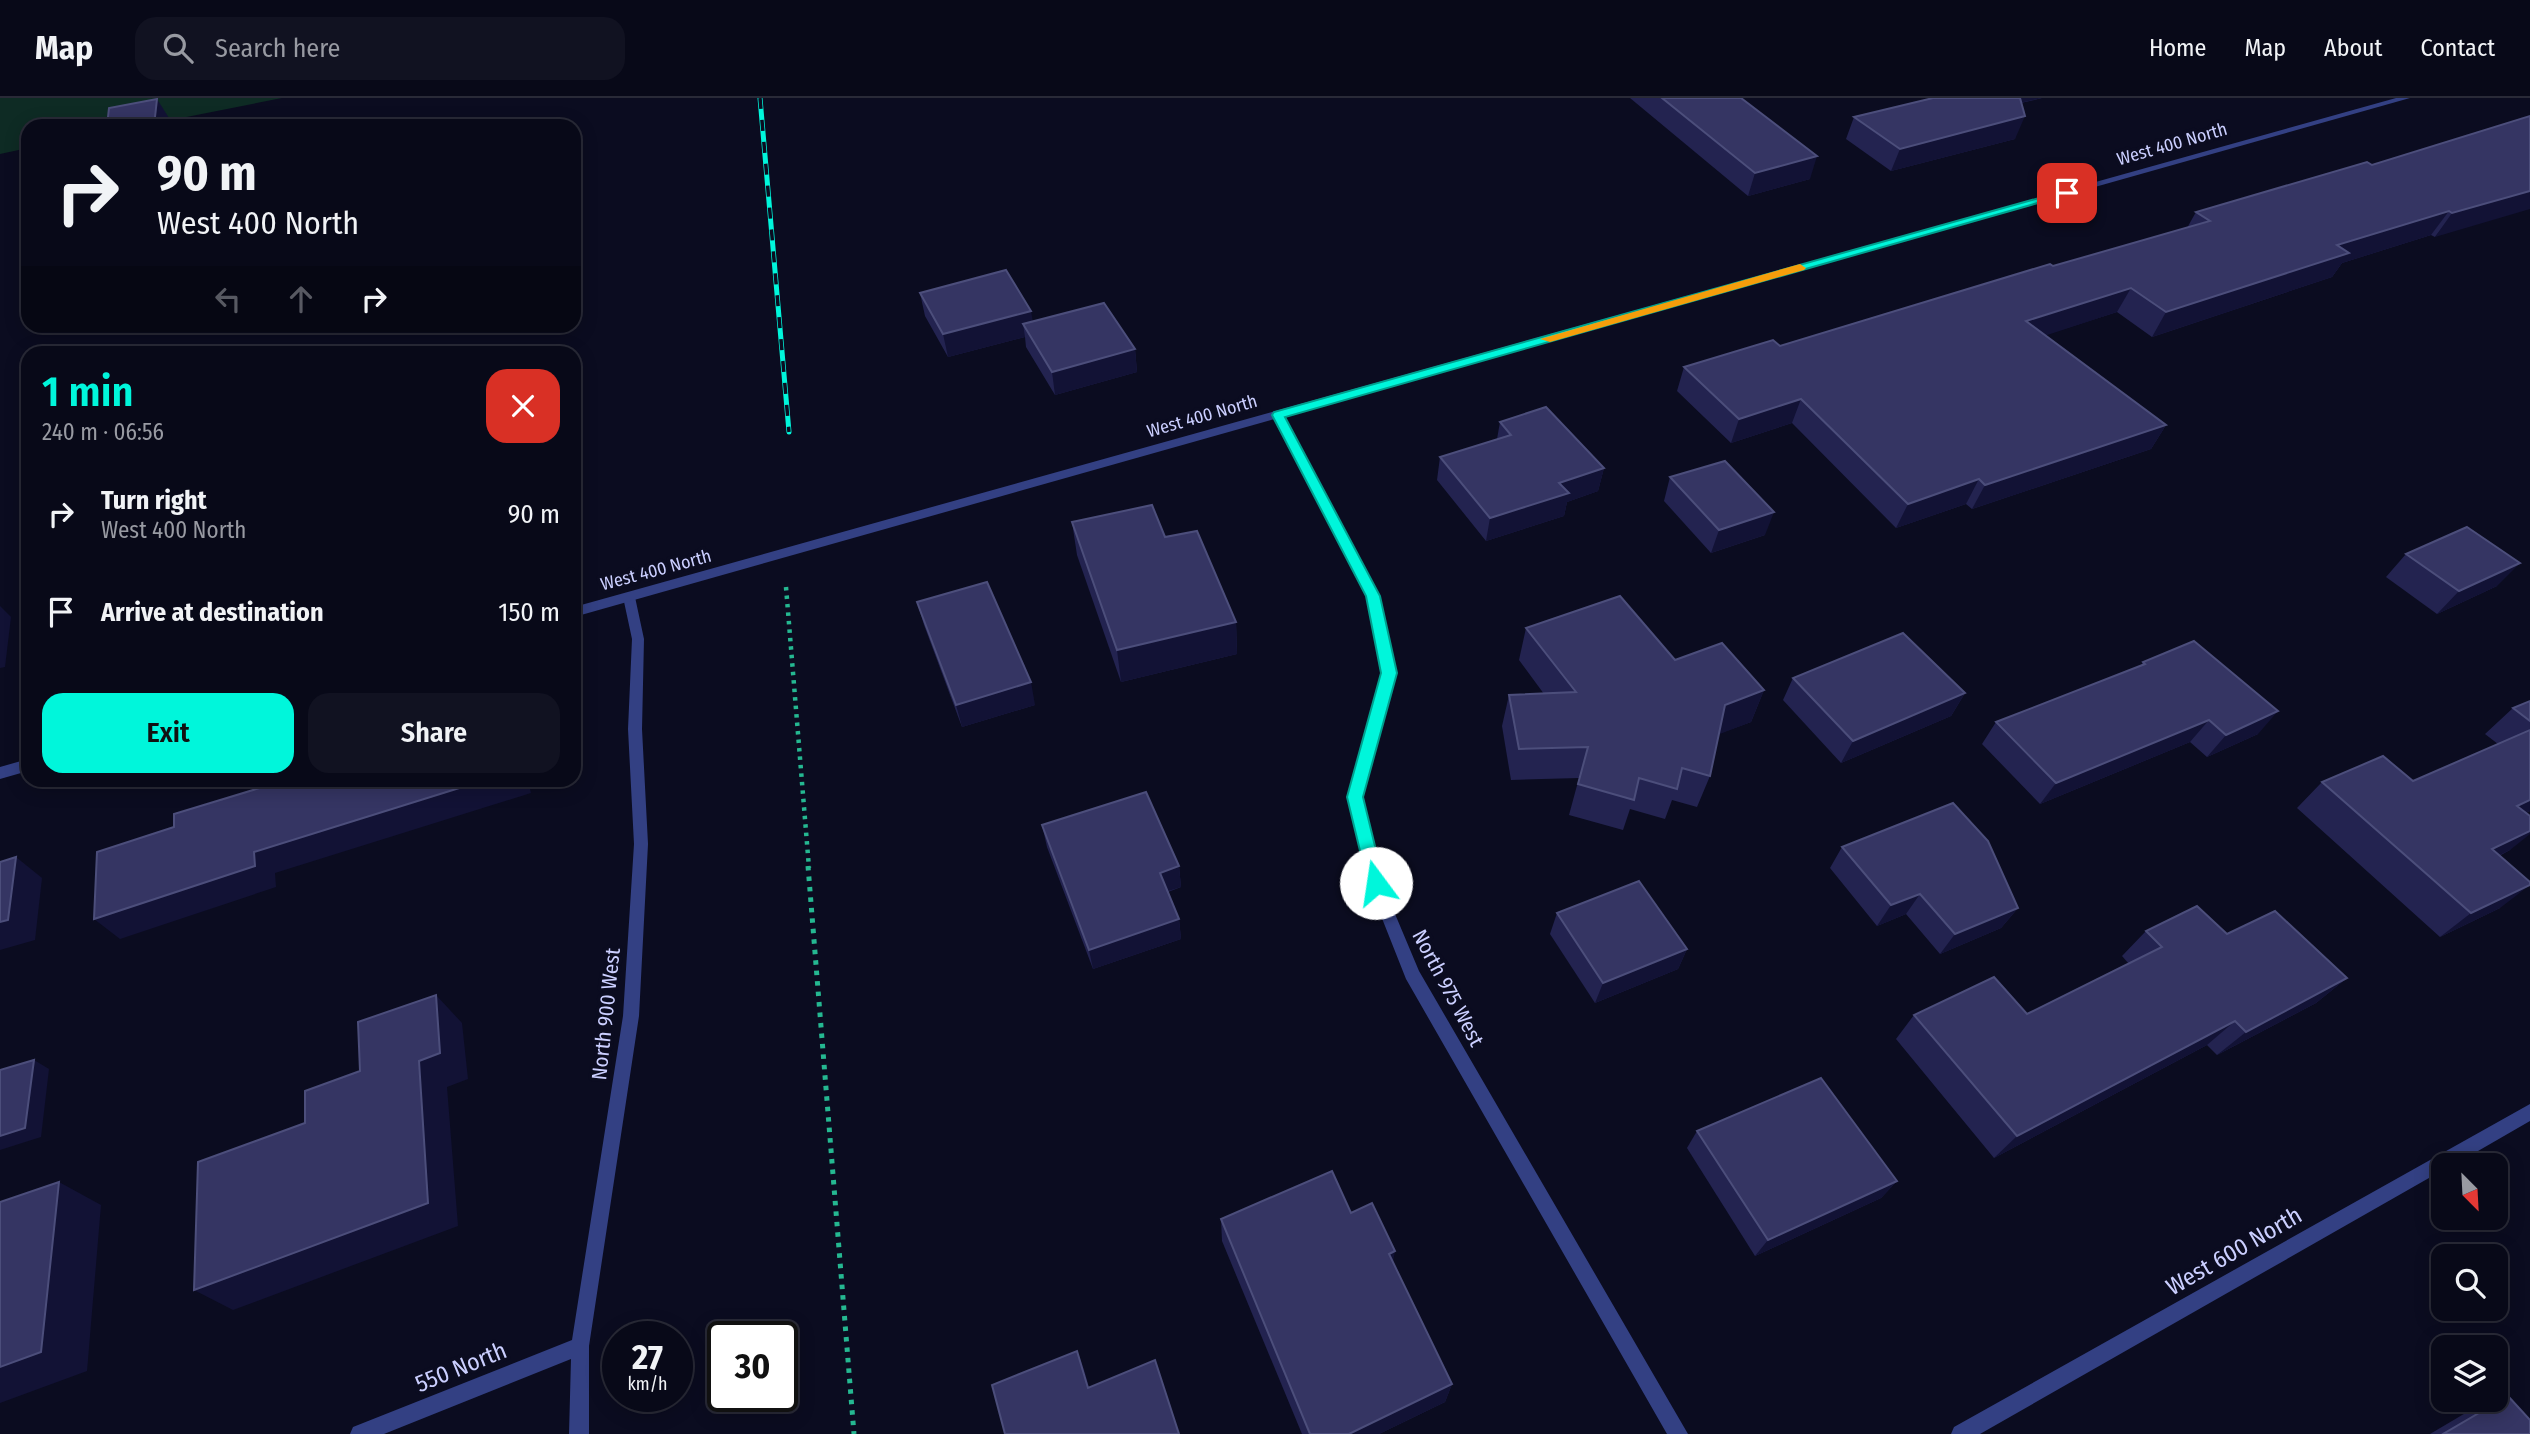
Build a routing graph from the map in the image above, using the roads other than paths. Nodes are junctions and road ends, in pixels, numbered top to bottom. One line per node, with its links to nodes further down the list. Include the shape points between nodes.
1 (2406, 98): 2 (street, West 400 North)
2 (1278, 415): 3 (street, West 400 North); 11 (street, North 975 West, via 1373,596 1389,673 1355,797 1376,883 1412,974)
3 (629, 597): 4 (street, West 400 North); 8 (street, North 900 West, via 638,639 635,729 641,844 631,1016)
4 (581, 610)
5 (21, 767): 6 (street)
6 (0, 773)
7 (2530, 1112): 12 (street, West 600 North)
8 (580, 1346): 9 (street, 550 North); 10 (street, North 900 West)
9 (360, 1434)
10 (579, 1434)
11 (1678, 1434)
12 (1961, 1434)

